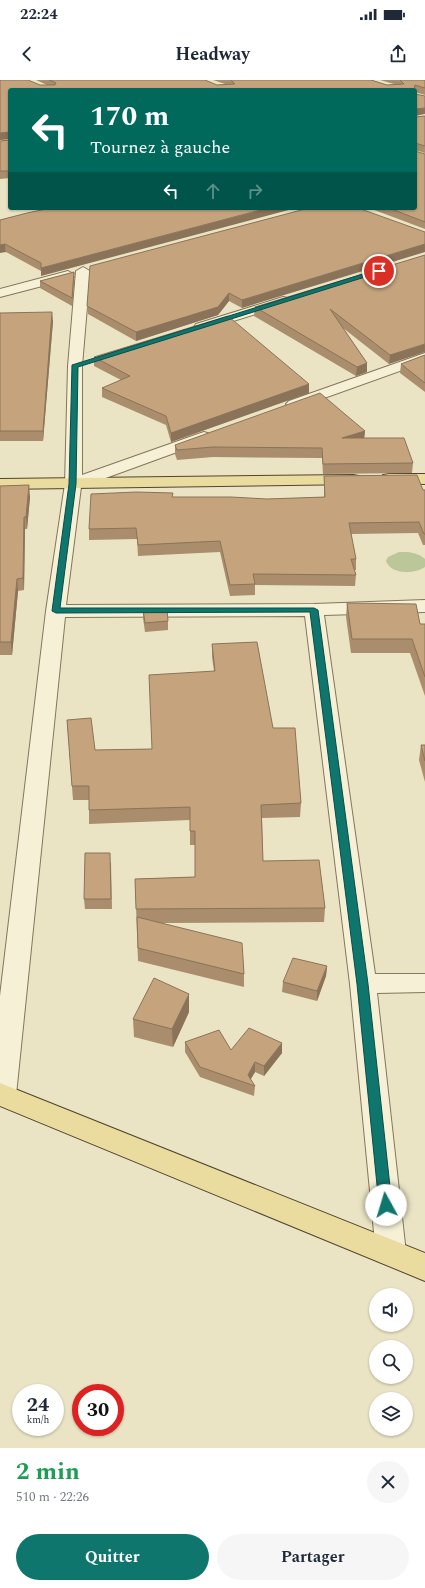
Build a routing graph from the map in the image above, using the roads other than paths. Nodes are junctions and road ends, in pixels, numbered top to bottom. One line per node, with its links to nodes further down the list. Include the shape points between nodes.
1 (0, 293): 9 (street, via 90,269)
2 (296, 297): 3 (street)
3 (189, 330)
4 (425, 357): 5 (street)
5 (283, 408)
6 (215, 433): 9 (street)
7 (425, 479): 9 (main road)
8 (0, 484): 9 (main road)
9 (73, 484): 12 (street)
10 (425, 606): 11 (street)
11 (314, 610): 12 (street); 14 (street)
12 (56, 611): 15 (street)
13 (425, 983): 14 (street)
14 (363, 984): 16 (street)
15 (1, 1095): 16 (main road)
16 (391, 1253): 17 (main road)
17 (425, 1267)

